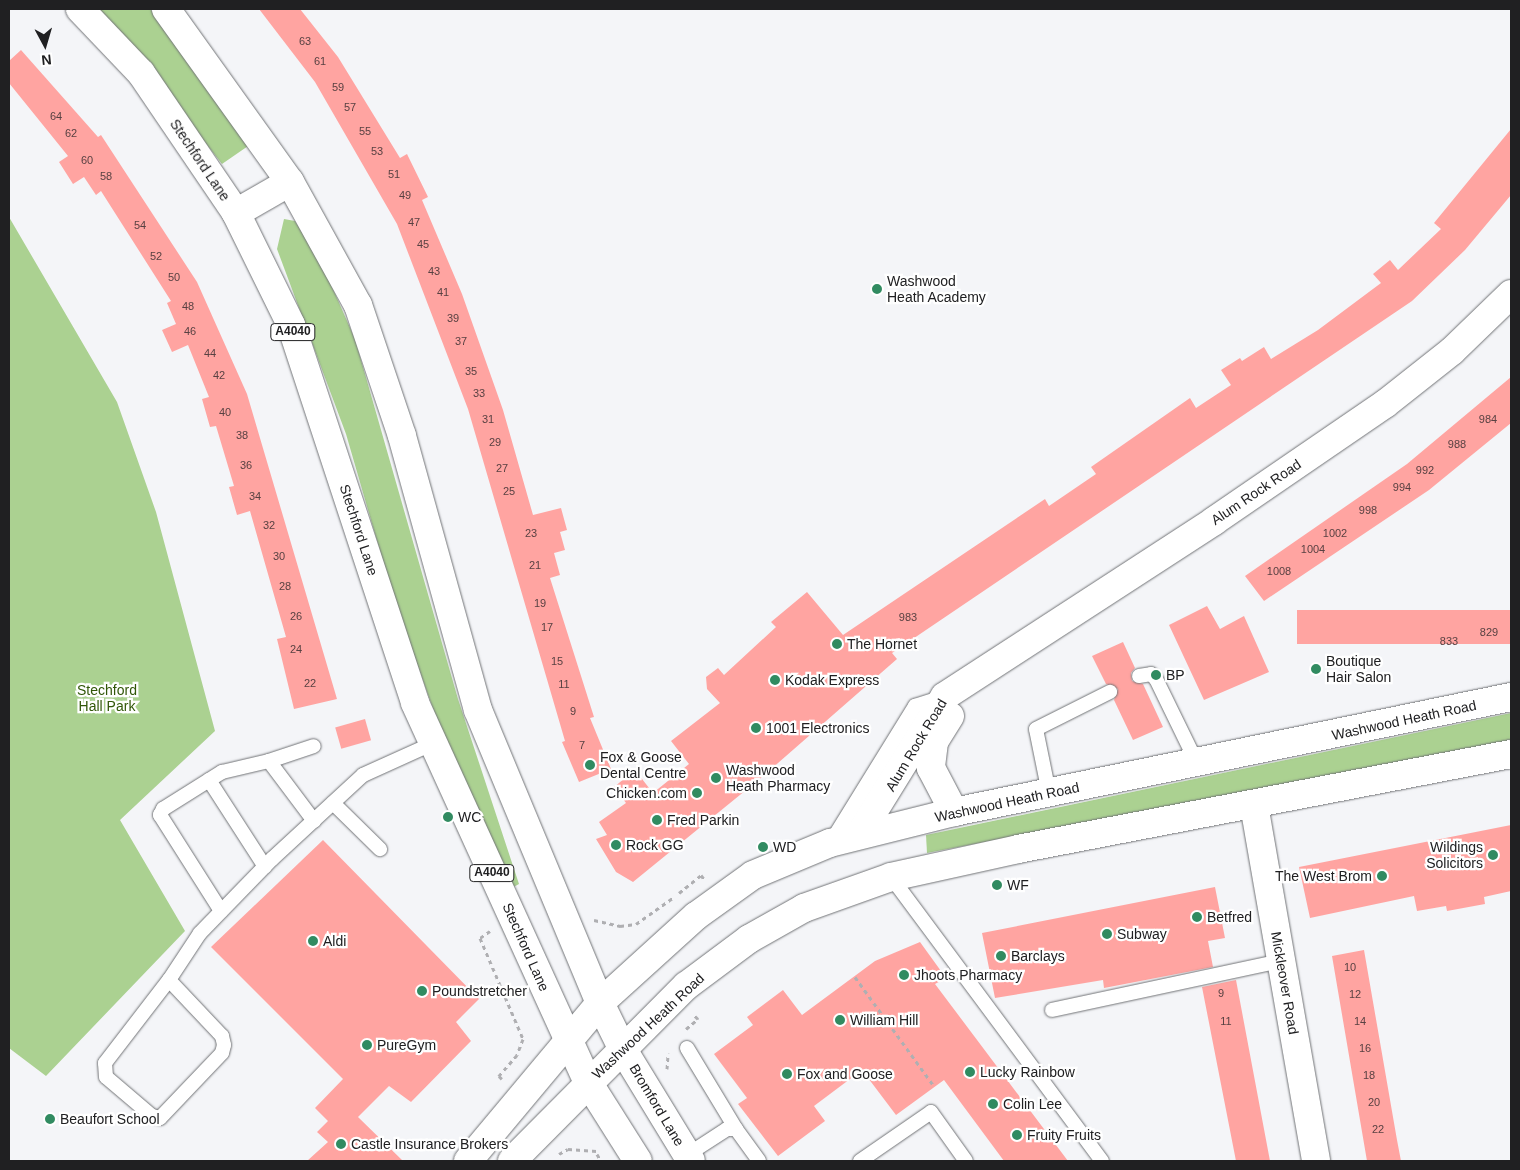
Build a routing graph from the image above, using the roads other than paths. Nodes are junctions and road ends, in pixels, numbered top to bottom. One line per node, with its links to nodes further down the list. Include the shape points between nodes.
1 (80, 9): 4 (main road, Stechford Lane / A4040, via 142,73)
2 (166, 9): 3 (main road)
3 (290, 182): 4 (main road); 30 (main road, via 358,305 402,436 478,710)
4 (236, 213): 11 (main road, Stechford Lane / A4040, via 291,325 415,703)
5 (1511, 294): 6 (main road, Alum Rock Road, via 1452,351 1385,404)
6 (986, 670): 9 (main road, Alum Rock Road); 20 (main road, Alum Rock Road, via 954,709 934,742 931,768)
7 (1139, 676): 15 (lane, via 1150,674 1156,679)
8 (1110, 692): 17 (lane, via 1036,729)
9 (945, 696): 22 (main road, Alum Rock Road); 23 (lane, via 915,706)
10 (1511, 697): 15 (main road, Washwood Heath Road)
11 (434, 743): 18 (lane, via 364,775); 32 (main road, Stechford Lane / A4040)
12 (314, 746): 14 (lane)
13 (1511, 754): 19 (main road, Washwood Heath Road)
14 (269, 761): 16 (lane, via 222,772); 21 (lane)
15 (1197, 763): 17 (main road, Washwood Heath Road)
16 (209, 780): 25 (lane); 27 (lane, via 163,809 160,815)
17 (1049, 793): 20 (main road, Washwood Heath Road)
18 (333, 803): 21 (lane); 24 (lane)
19 (1254, 805): 26 (main road, Washwood Heath Road, via 1018,849); 28 (main road, Mickleover Road)
20 (954, 812): 22 (main road, Washwood Heath Road)
21 (314, 820): 25 (lane)
22 (859, 835): 23 (main road, Washwood Heath Road)
23 (830, 843): 30 (main road, Washwood Heath Road, via 753,875 696,916)
24 (380, 849)
25 (264, 867): 27 (lane)
26 (892, 877): 33 (main road, Washwood Heath Road, via 804,908 749,939 677,995); 44 (lane)
27 (221, 911): 29 (lane, via 200,932)
28 (1282, 961): 31 (lane); 45 (main road, Mickleover Road)
29 (170, 980): 29 (lane, via 105,1063 104,1070 106,1077 152,1116 160,1118 222,1053 224,1045 222,1036)
30 (600, 1002): 32 (main road, Washwood Heath Road); 33 (main road)
31 (1052, 1010)
32 (570, 1043): 35 (main road, Stechford Lane / A4040); 38 (main road, Washwood Heath Road)
33 (622, 1048): 35 (main road, Washwood Heath Road); 37 (main road, Bromford Lane)
34 (687, 1048): 36 (lane)
35 (588, 1082): 39 (main road, Washwood Heath Road); 40 (main road, A4040)
36 (736, 1129): 37 (lane, via 727,1129); 41 (lane)
37 (689, 1158)
38 (468, 1161)
39 (512, 1161)
40 (638, 1161)
41 (759, 1161)
42 (860, 1161): 43 (lane, via 931,1112)
43 (966, 1161)
44 (1102, 1161)
45 (1316, 1161)

